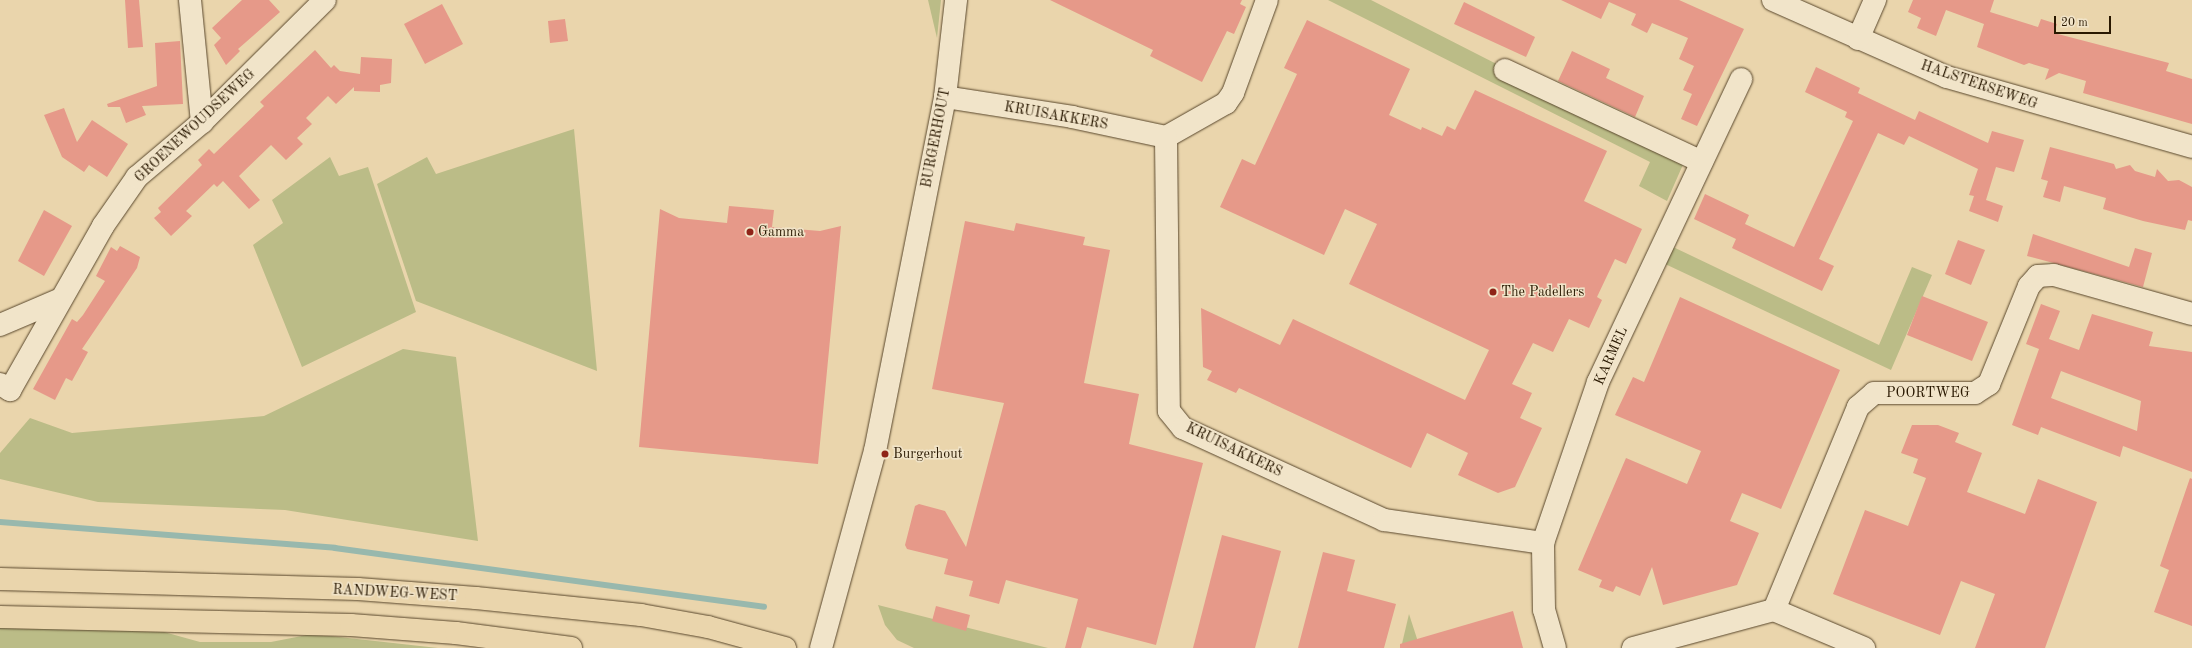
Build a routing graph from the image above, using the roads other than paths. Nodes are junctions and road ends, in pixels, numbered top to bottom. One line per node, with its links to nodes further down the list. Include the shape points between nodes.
1 (190, 0): 11 (street)
2 (325, 0): 11 (street, GROENEWOUDSEWEG)
3 (956, 0): 10 (street, BURGERHOUT)
4 (1266, 0): 12 (street, via 1234,93 1226,103)
5 (1774, 0): 7 (street, HALSTERSEWEG)
6 (1875, 0): 7 (street)
7 (1858, 39): 13 (street, HALSTERSEWEG, via 1954,80)
8 (1505, 70): 14 (street)
9 (1741, 79): 14 (street, KARMEL)
10 (945, 97): 12 (street, KRUISAKKERS, via 1072,117); 25 (street, BURGERHOUT, via 875,451)
11 (202, 122): 15 (street, GROENEWOUDSEWEG, via 137,178 103,226)
12 (1166, 137): 19 (street, KRUISAKKERS, via 1169,411 1183,428 1384,520)
13 (2192, 147)
14 (1702, 162): 19 (street, KARMEL, via 1598,382)
15 (61, 299): 17 (street); 18 (street, GROENEWOUDSEWEG)
16 (2192, 314): 21 (street, POORTWEG, via 2054,275 2038,276 2029,286 1989,384 1975,393 1874,393 1858,407)
17 (0, 325)
18 (5, 387)
19 (1543, 543): 26 (street, KARMEL, via 1544,610)
20 (0, 579): 24 (main road, RANDWEG-WEST, via 358,590 476,598 641,615 708,627)
21 (1774, 610): 27 (street); 28 (street)
22 (0, 617): 23 (main road, via 351,625 456,633)
23 (571, 648)
24 (785, 648)
25 (821, 648)
26 (1555, 648)
27 (1633, 648)
28 (1864, 648)

